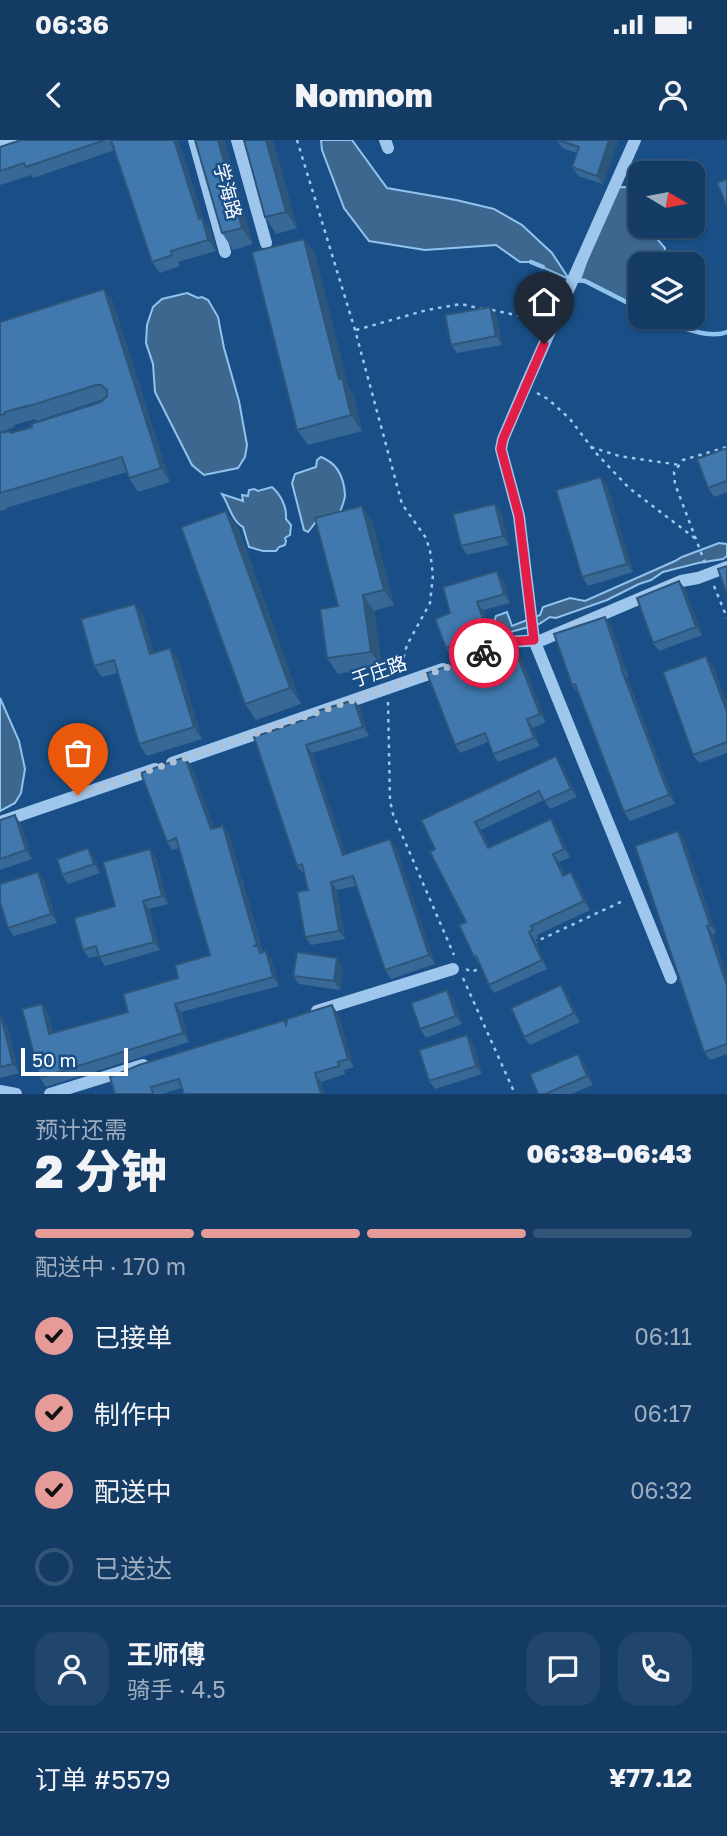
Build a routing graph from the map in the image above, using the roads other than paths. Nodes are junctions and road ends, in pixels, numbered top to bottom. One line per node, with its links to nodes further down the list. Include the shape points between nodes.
1 (19, 140): 5 (street)
2 (194, 140): 7 (street, 学海路)
3 (237, 140): 6 (street)
4 (635, 140): 9 (street, via 503,439 501,449 519,516)
5 (0, 146)
6 (266, 243)
7 (225, 252)
8 (727, 567): 9 (street)
9 (534, 640): 10 (street, via 507,642); 14 (street)
10 (478, 655)
11 (457, 664): 12 (street, 于庄路)
12 (0, 822)
13 (456, 967): 15 (street)
14 (671, 978)
15 (310, 1013)
16 (154, 1062): 19 (street)
17 (0, 1091): 18 (street)
18 (16, 1094)
19 (50, 1094)

